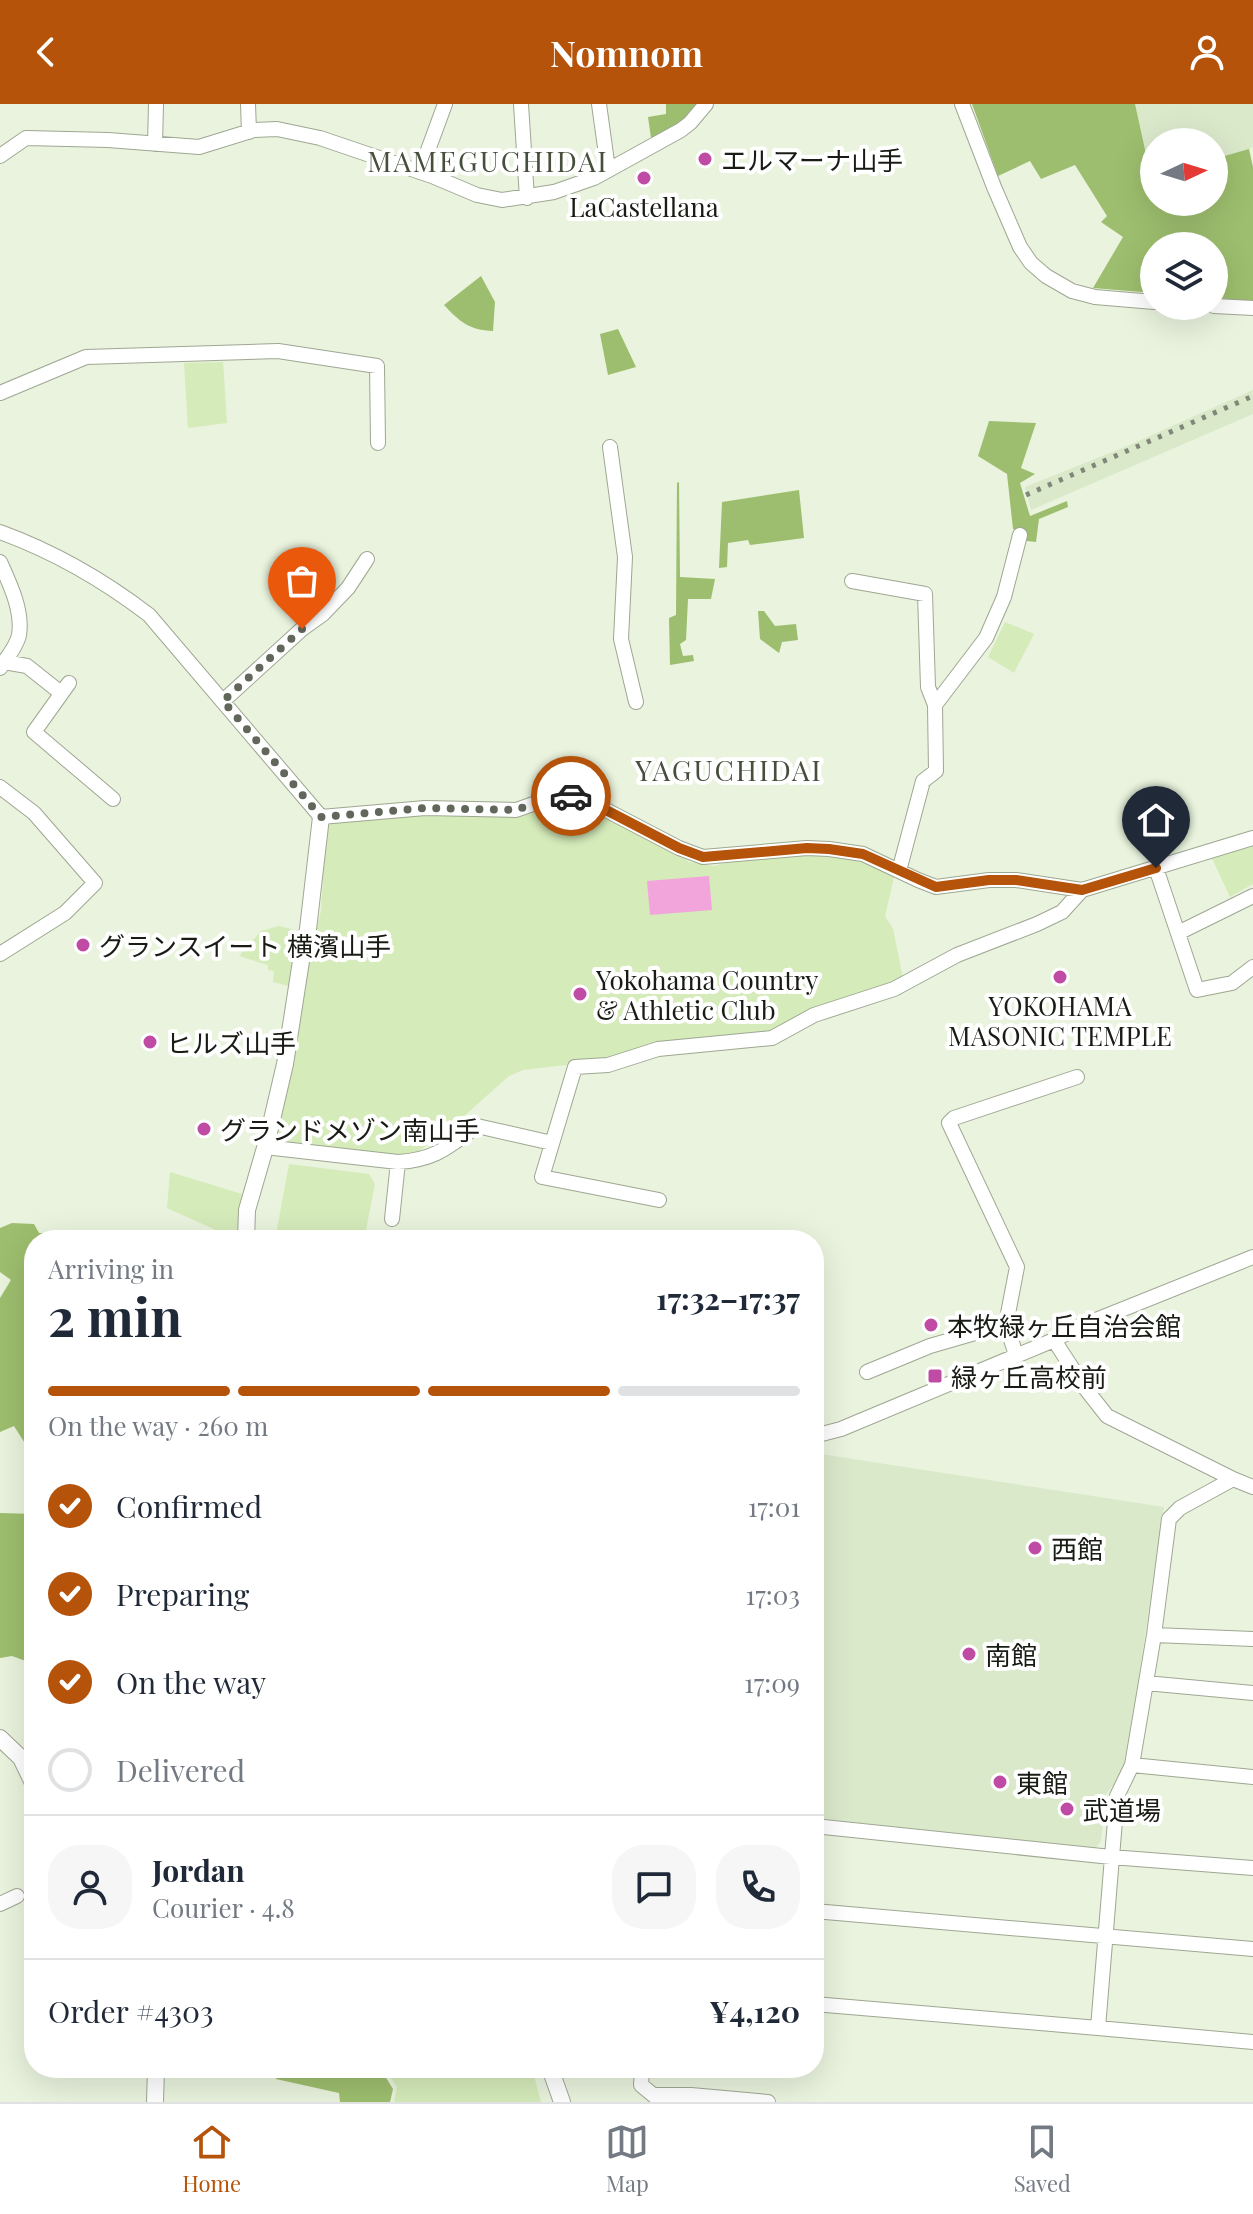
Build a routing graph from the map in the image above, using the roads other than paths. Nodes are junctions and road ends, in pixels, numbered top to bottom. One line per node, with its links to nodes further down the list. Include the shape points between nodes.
1 (156, 104): 9 (street)
2 (248, 104): 8 (street)
3 (445, 104): 12 (street)
4 (521, 104): 13 (street)
5 (599, 104): 11 (street)
6 (706, 104): 11 (street, via 681,130)
7 (962, 104): 14 (street, via 1031,263 1072,291)
8 (249, 132): 9 (street, via 199,147); 12 (street, via 277,129 320,138)
9 (155, 144): 10 (street, via 26,138)
10 (0, 156)
11 (608, 169): 13 (street)
12 (420, 172): 13 (street, via 477,195)
13 (527, 198)
14 (1140, 301)
15 (1228, 307): 16 (street)
16 (1253, 308)
17 (0, 393): 18 (street, via 86,357 278,351 377,366)
18 (378, 443)
19 (610, 447): 27 (street, via 625,557 621,639)
20 (0, 532): 26 (street, via 115,588 149,615)
21 (1020, 535): 28 (street, via 1004,597 986,638)
22 (367, 559): 26 (street, via 323,614)
23 (0, 562): 25 (street, via 18,611 19,636)
24 (852, 581): 28 (street, via 925,594 928,687)
25 (2, 665): 30 (street, via 27,666 65,688 34,732)
26 (223, 701): 31 (street)
27 (636, 702)
28 (935, 705): 34 (street, via 936,771 923,781)
29 (0, 787): 38 (street, via 34,813 95,883 65,913)
30 (113, 799)
31 (321, 817): 34 (street, via 425,808 516,810 569,795 703,857 829,849 863,854); 42 (street, via 308,929)
32 (1253, 838): 33 (street)
33 (1156, 868): 35 (street); 37 (street)
34 (899, 871): 35 (street, via 936,887 1016,880)
35 (1082, 890): 41 (street, via 1062,912 1037,924 957,955 894,989 814,1015 772,1038 658,1049 608,1065 575,1067)
36 (1253, 896): 37 (street)
37 (1178, 933): 39 (street, via 1197,990 1232,983)
38 (0, 954)
39 (1253, 967)
40 (1077, 1077): 48 (street, via 949,1123 1017,1267)
41 (552, 1143): 43 (street, via 477,1126 439,1154); 44 (street, via 542,1177)
42 (265, 1147): 43 (street); 46 (street)
43 (398, 1162): 45 (street)
44 (659, 1200)
45 (392, 1219)
46 (244, 1230)
47 (1253, 1257): 49 (street)
48 (1006, 1324): 50 (street); 51 (street, via 930,1346)
49 (1054, 1340): 50 (street); 53 (street, via 1107,1416)
50 (1016, 1355): 52 (street)
51 (867, 1372)
52 (824, 1433)
53 (1233, 1479): 54 (street); 55 (street, via 1169,1519)
54 (1253, 1487)
55 (1154, 1635): 56 (street); 57 (street)
56 (1253, 1639)
57 (1146, 1683): 58 (street); 61 (street)
58 (1253, 1693)
59 (0, 1738): 60 (street)
60 (24, 1764)
61 (1132, 1765): 62 (street); 64 (street, via 1117,1796)
62 (1253, 1777)
63 (824, 1827): 64 (street)
64 (1111, 1857): 65 (street); 69 (street)
65 (1253, 1868)
66 (17, 1896): 67 (street)
67 (0, 1904)
68 (824, 1912): 69 (street)
69 (1104, 1936): 70 (street); 72 (street)
70 (1253, 1949)
71 (824, 2005): 72 (street)
72 (1098, 2028): 73 (street)
73 (1253, 2042)
74 (156, 2078): 78 (street)
75 (554, 2078): 79 (street)
76 (641, 2078): 77 (street, via 641,2085)
77 (657, 2099): 80 (street, via 691,2095)
78 (155, 2102)
79 (562, 2102)
80 (768, 2102)

